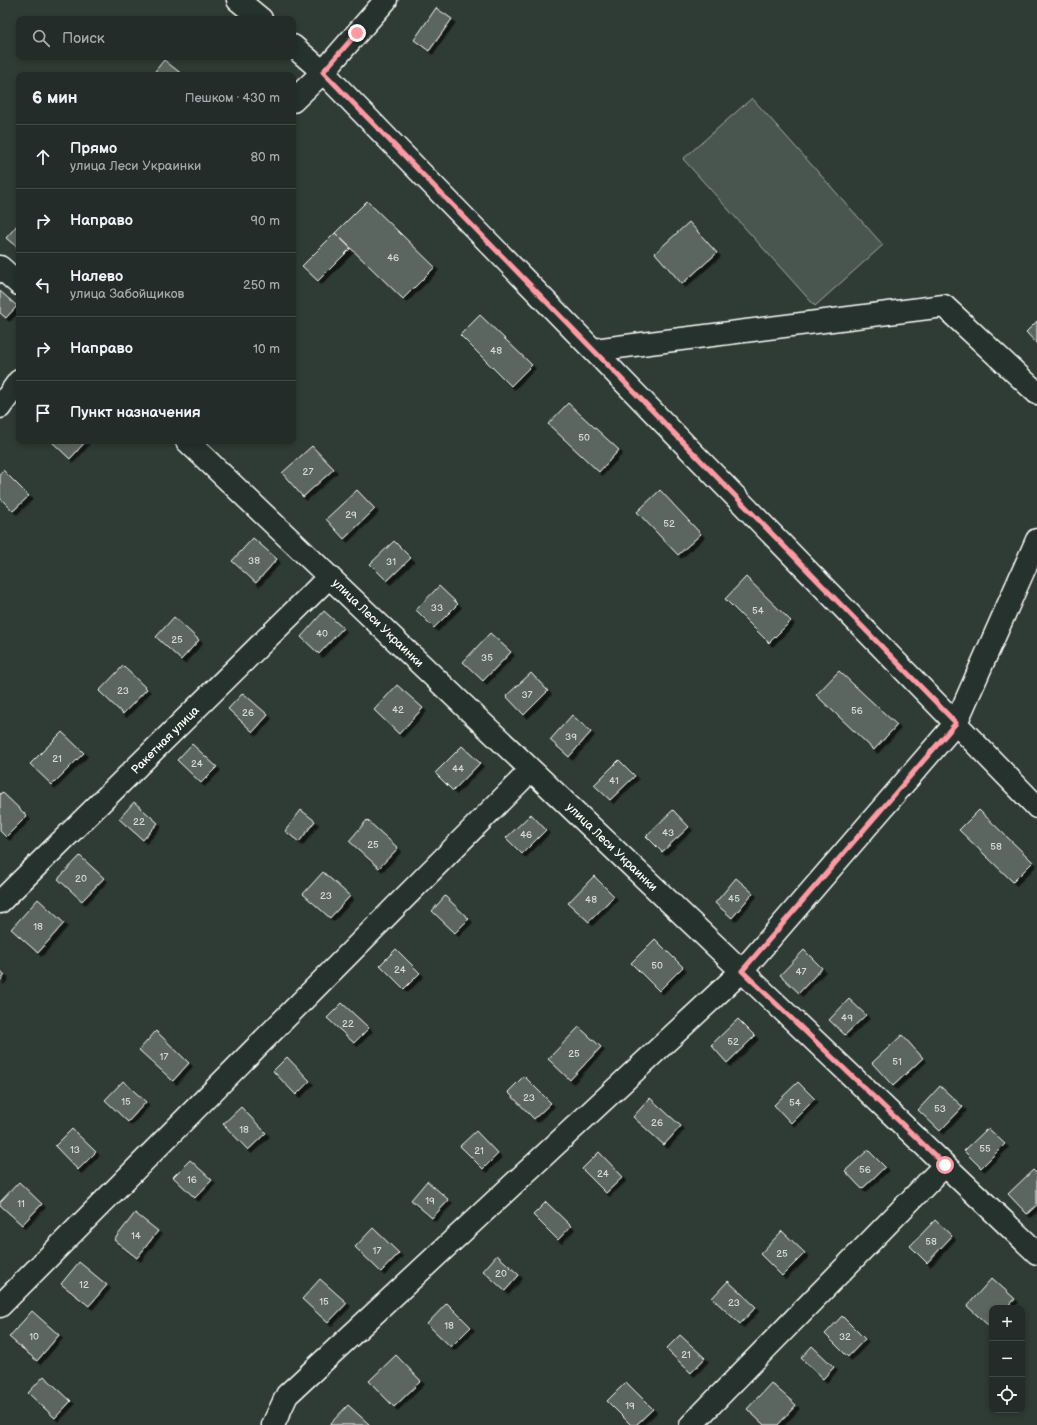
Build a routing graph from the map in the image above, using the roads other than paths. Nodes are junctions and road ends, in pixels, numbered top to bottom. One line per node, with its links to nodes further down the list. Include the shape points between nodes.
1 (238, 0): 3 (street)
2 (386, 0): 5 (street)
3 (257, 16)
4 (296, 49): 5 (street)
5 (323, 72): 6 (street); 9 (street)
6 (296, 98)
7 (0, 267): 8 (street)
8 (16, 281)
9 (594, 350): 11 (street, via 944,306); 16 (street)
10 (16, 385): 12 (street)
11 (1037, 393)
12 (0, 407)
13 (190, 444): 15 (street, улица Леси Украинки)
14 (1037, 540): 16 (street)
15 (329, 577): 17 (street, улица Леси Украинки); 19 (street, Ракетная улица)
16 (956, 723): 18 (street); 20 (street)
17 (531, 770): 20 (street, улица Леси Украинки); 23 (street)
18 (1037, 807)
19 (0, 902)
20 (742, 971): 21 (street, улица Леси Украинки); 25 (street, via 287,1395)
21 (945, 1165): 22 (street, улица Леси Украинки); 24 (street)
22 (1037, 1253)
23 (0, 1306)
24 (699, 1422)
25 (273, 1425)

